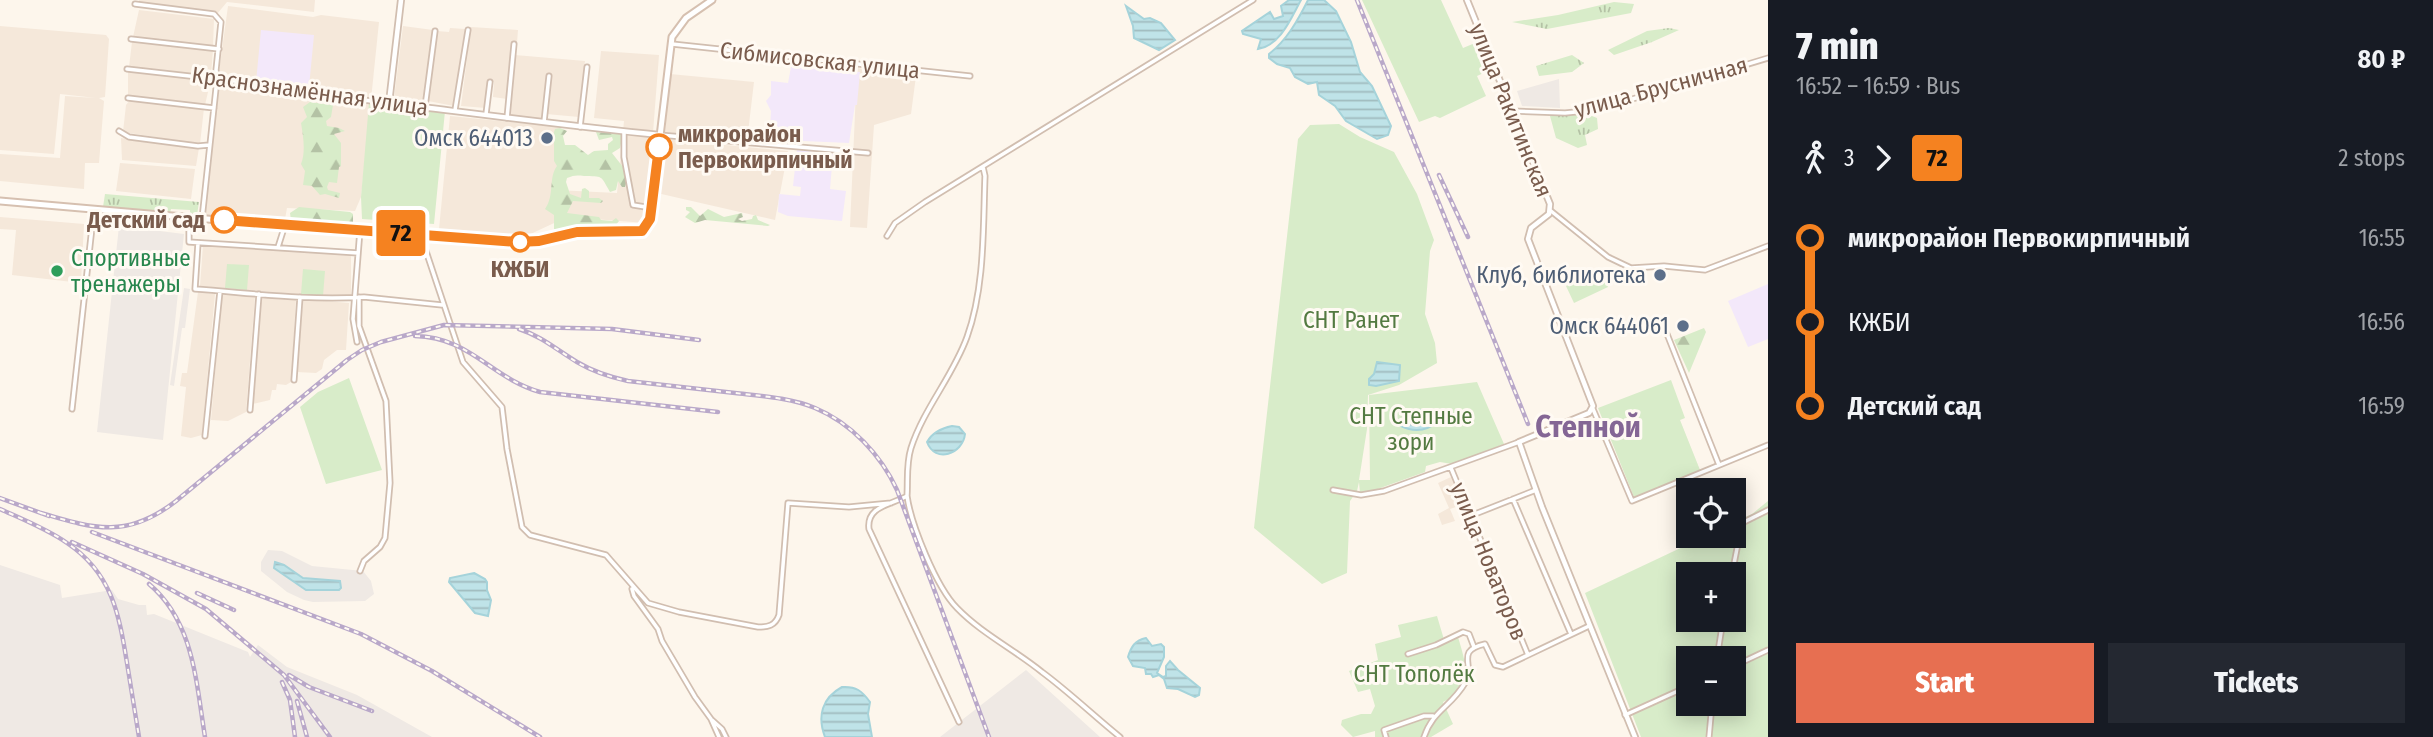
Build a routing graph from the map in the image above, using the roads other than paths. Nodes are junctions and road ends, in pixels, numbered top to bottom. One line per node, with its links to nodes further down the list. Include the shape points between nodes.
1 (401, 0): 20 (street)
2 (712, 0): 10 (main road, via 680,23)
3 (1253, 0): 34 (street)
4 (1467, 0): 24 (street, улица Ракитинская)
5 (135, 4): 11 (street, via 214,14 221,23)
6 (468, 30): 23 (street)
7 (435, 31): 21 (street)
8 (131, 39): 11 (street)
9 (514, 44): 26 (street)
10 (670, 44): 16 (street, Сибмисовская улица); 31 (main road)
11 (219, 49): 17 (street)
12 (1767, 59): 24 (street, улица Брусничная, via 1596,110)
13 (587, 67): 28 (street)
14 (127, 69): 17 (street, Краснознамённая улица)
15 (549, 76): 27 (street)
16 (970, 76)
17 (217, 79): 20 (street, Краснознамённая улица); 22 (street)
18 (490, 82): 25 (street)
19 (128, 98): 22 (street)
20 (389, 103): 21 (street, Краснознамённая улица)
21 (425, 107): 23 (street, Краснознамённая улица)
22 (214, 108): 32 (street)
23 (455, 110): 25 (street, Краснознамённая улица)
24 (1512, 111): 38 (street, улица Ракитинская)
25 (486, 114): 26 (street, Краснознамённая улица)
26 (507, 118): 27 (street, Краснознамённая улица)
27 (543, 124): 28 (street, Краснознамённая улица)
28 (580, 127): 30 (street, Краснознамённая улица)
29 (119, 131): 32 (street, via 129,137)
30 (625, 132): 31 (street, Краснознамённая улица); 36 (street, via 632,205)
31 (660, 135): 33 (street, Краснознамённая улица); 36 (main road)
32 (210, 144): 40 (street)
33 (869, 153)
34 (983, 167): 44 (street, via 905,215); 67 (street, via 983,228 974,315 958,359 911,447)
35 (0, 201): 37 (main road)
36 (652, 208): 43 (main road, via 645,229 636,232 577,232 528,242)
37 (94, 209): 39 (main road); 57 (street)
38 (1551, 211): 46 (street, via 1608,257 1631,268 1705,270); 58 (street, улица Ракитинская, via 1531,228 1528,239)
39 (189, 218): 40 (main road); 45 (street, via 189,242)
40 (202, 219): 41 (main road)
41 (285, 225): 42 (main road); 47 (street)
42 (360, 230): 43 (main road); 48 (street)
43 (421, 234): 53 (street)
44 (887, 236)
45 (198, 243): 47 (street); 49 (street, via 195,289)
46 (1768, 246)
47 (278, 248): 48 (street)
48 (358, 253): 52 (street)
49 (220, 291): 50 (street); 60 (street)
50 (259, 294): 51 (street); 59 (street)
51 (300, 297): 52 (street); 56 (street)
52 (357, 298): 53 (street); 55 (street, via 353,323); 73 (street, via 359,326 386,401 390,483 385,538)
53 (442, 305): 74 (street, via 463,362 502,407 522,527 530,535 596,551 612,560)
54 (1667, 334): 63 (street)
55 (357, 342)
56 (294, 380)
57 (72, 409)
58 (1593, 409): 61 (street); 63 (street, via 1632,500)
59 (250, 410)
60 (205, 436)
61 (1520, 442): 64 (street); 66 (street)
62 (1768, 445): 63 (street)
63 (1719, 466)
64 (1451, 468): 65 (street, via 1371,495); 71 (street, улица Новаторов)
65 (1333, 490)
66 (1536, 490): 68 (street); 75 (street)
67 (908, 496): 69 (street); 90 (street, via 929,559 955,607)
68 (1513, 499): 71 (street); 76 (street)
69 (891, 503): 74 (street, via 849,507 788,503 779,615 767,627 659,607 648,603); 87 (street, via 870,515 869,529)
70 (1768, 510): 72 (street, via 1742,523)
71 (1470, 516): 80 (street, улица Новаторов)
72 (1734, 562)
73 (360, 571)
74 (630, 584): 86 (street)
75 (1589, 626): 76 (street); 83 (street)
76 (1571, 634): 80 (street)
77 (1474, 647): 79 (street, via 1469,634 1463,632); 80 (street, via 1487,645 1498,667); 84 (street, via 1467,655 1467,680)
78 (1768, 650): 81 (street)
79 (1408, 654)
80 (1528, 655)
81 (1746, 660)
82 (1676, 692): 83 (street)
83 (1625, 715): 93 (street)
84 (1433, 716): 91 (street, via 1384,730); 92 (street)
85 (1711, 716): 94 (street)
86 (711, 719): 88 (street); 89 (street)
87 (959, 722)
88 (719, 737)
89 (726, 737)
90 (1120, 737)
91 (1386, 737)
92 (1424, 737)
93 (1635, 737)
94 (1709, 737)

